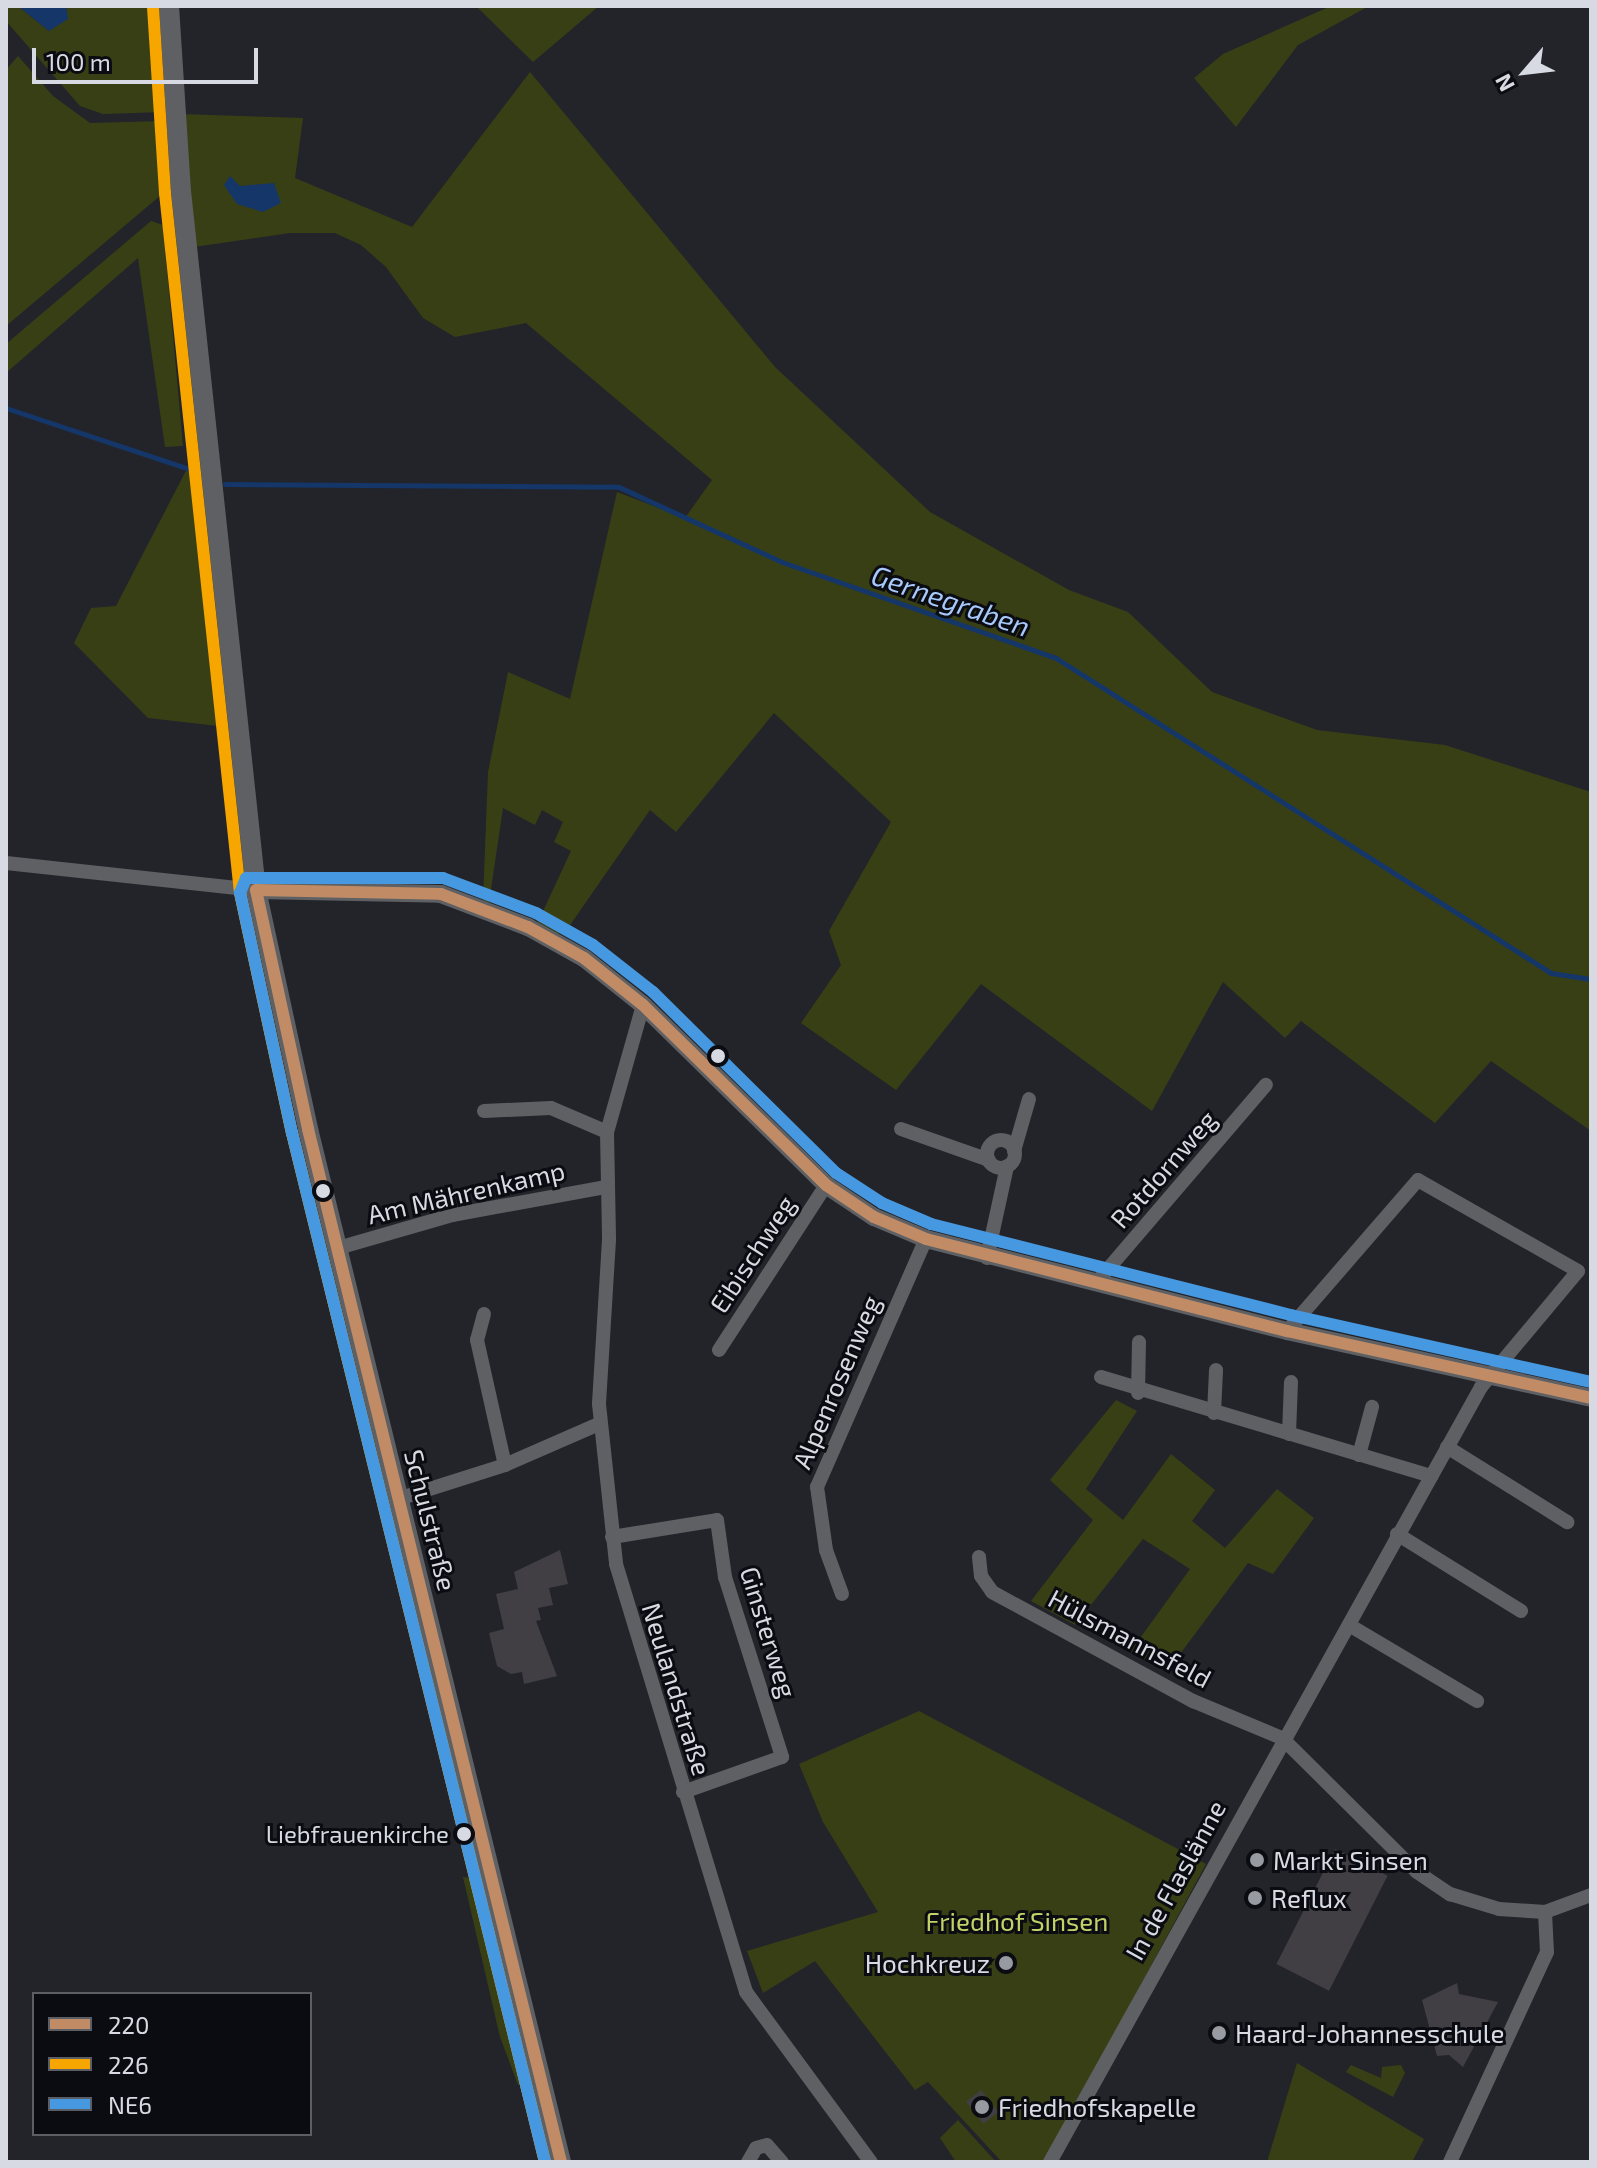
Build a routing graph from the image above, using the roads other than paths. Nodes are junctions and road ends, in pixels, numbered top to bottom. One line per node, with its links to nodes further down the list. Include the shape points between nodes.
1 (169, 6): 3 (main road, Schulstraße, via 181,191)
2 (6, 863): 3 (street)
3 (256, 890): 4 (street, via 441,894 528,927 584,958); 16 (main road, Schulstraße)
4 (643, 1005): 9 (street, Neulandstraße); 13 (street)
5 (1266, 1085): 18 (street, Rotdornweg)
6 (1029, 1099): 10 (street)
7 (484, 1111): 9 (street, via 551,1108)
8 (901, 1129): 11 (street)
9 (607, 1132): 14 (street, Neulandstraße)
10 (1014, 1151): 11 (street, via 998,1140 988,1150); 12 (street)
11 (989, 1160): 12 (street)
12 (1007, 1166): 17 (street)
13 (826, 1185): 15 (street, via 874,1217); 22 (street, Eibischweg)
14 (606, 1187): 16 (street, Am Mährenkamp, via 452,1215); 31 (street, Neulandstraße, via 609,1240)
15 (926, 1239): 17 (street); 42 (street, Alpenrosenweg, via 817,1487 826,1550)
16 (338, 1248): 37 (main road, Schulstraße)
17 (987, 1258): 18 (street)
18 (1096, 1283): 20 (street)
19 (484, 1314): 35 (street, via 477,1340)
20 (1287, 1331): 24 (street); 24 (street, In de Flaslänne, via 1418,1180 1578,1271)
21 (1139, 1342): 27 (street)
22 (719, 1350)
23 (1216, 1370): 30 (street)
24 (1488, 1375): 28 (street); 33 (street, In de Flaslänne)
25 (1101, 1377): 27 (street)
26 (1291, 1382): 32 (street)
27 (1138, 1393): 30 (street)
28 (1591, 1398)
29 (1372, 1407): 34 (street)
30 (1214, 1413): 32 (street)
31 (599, 1424): 35 (street); 40 (street, Neulandstraße)
32 (1289, 1434): 34 (street)
33 (1447, 1447): 36 (street, In de Flaslänne); 38 (street)
34 (1359, 1455): 36 (street)
35 (505, 1465): 37 (street)
36 (1432, 1476): 39 (street, In de Flaslänne)
37 (398, 1499): 50 (main road, Schulstraße)
38 (1567, 1522)
39 (1397, 1534): 43 (street); 44 (street, In de Flaslänne)
40 (612, 1537): 47 (street, Neulandstraße, via 622,1592); 47 (street, Ginsterweg, via 717,1520 725,1577 782,1757)
41 (979, 1557): 46 (street, Hülsmannsfeld, via 981,1576 992,1592 1193,1701)
42 (842, 1594)
43 (1521, 1611)
44 (1349, 1625): 45 (street); 46 (street, In de Flaslänne)
45 (1477, 1701)
46 (1282, 1738): 49 (street, via 1417,1872 1450,1894 1499,1909); 54 (street, In de Flaslänne)
47 (683, 1792): 53 (street, Neulandstraße, via 746,1992)
48 (1591, 1895): 49 (street)
49 (1545, 1912): 55 (street, via 1547,1952)
50 (561, 2162)
51 (748, 2162): 52 (street, via 756,2148 767,2145)
52 (782, 2162)
53 (871, 2162)
54 (1050, 2162)
55 (1450, 2162)

